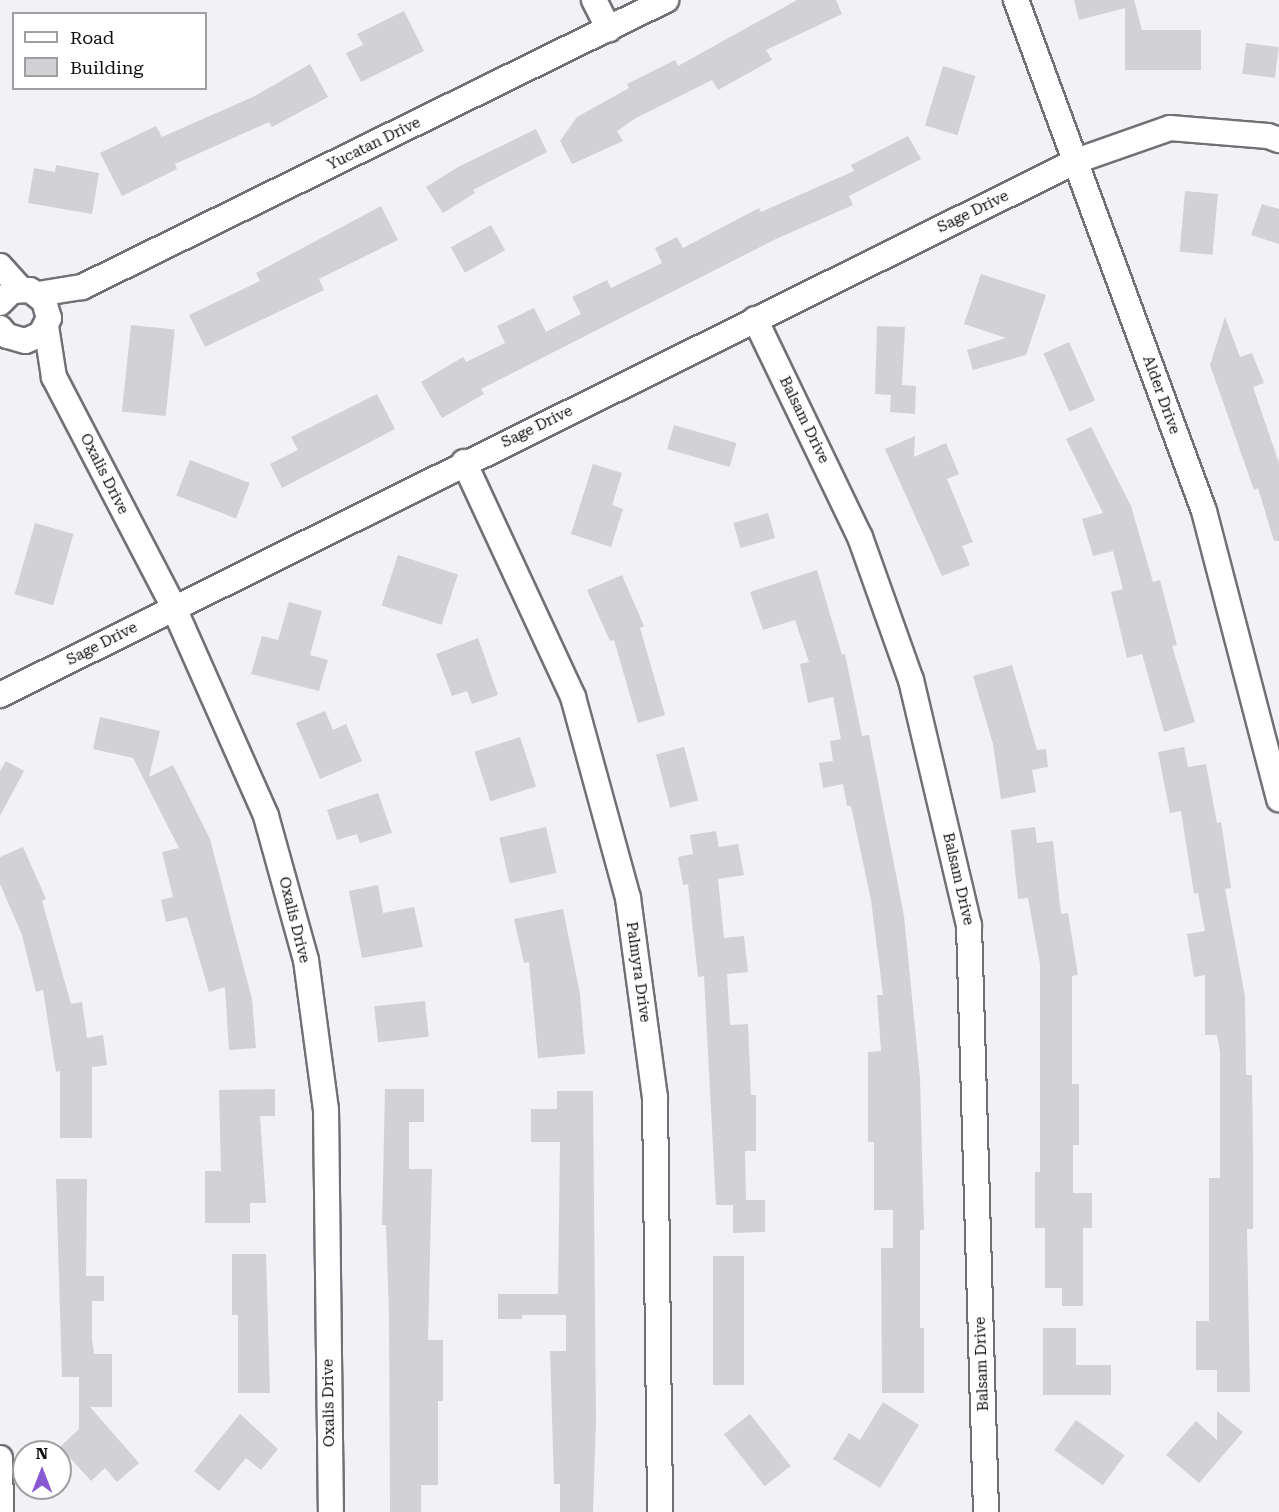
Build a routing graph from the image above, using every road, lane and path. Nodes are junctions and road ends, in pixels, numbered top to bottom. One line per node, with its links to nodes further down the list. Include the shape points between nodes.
1 (594, 0): 4 (street)
2 (666, 0): 4 (street, Yucatan Drive)
3 (1016, 0): 6 (street, Alder Drive)
4 (609, 29): 8 (street, Yucatan Drive)
5 (1279, 140): 6 (street, Sage Drive, via 1170,128)
6 (1076, 161): 11 (street, Sage Drive); 18 (street, Alder Drive, via 1204,511)
7 (0, 266): 9 (street)
8 (82, 287): 9 (street, Yucatan Drive); 12 (street, Yucatan Drive)
9 (29, 291): 10 (street); 12 (street, Oxalis Drive, via 48,309)
10 (0, 303)
11 (755, 319): 15 (street, Sage Drive); 23 (street, Balsam Drive, via 860,537 911,680 969,925)
12 (48, 322): 13 (street, Yucatan Drive, via 34,339); 14 (street, Oxalis Drive)
13 (6, 336): 14 (street, Oxalis Drive)
14 (54, 377): 16 (street, Oxalis Drive)
15 (464, 462): 16 (street, Sage Drive); 22 (street, Palmyra Drive, via 573,697 628,898 654,1097)
16 (174, 608): 17 (street, Sage Drive); 21 (street, Oxalis Drive, via 266,816 306,960 326,1109)
17 (0, 695)
18 (1279, 799)
19 (0, 1458): 20 (street)
20 (1, 1512)
21 (331, 1512)
22 (660, 1512)
23 (986, 1512)

